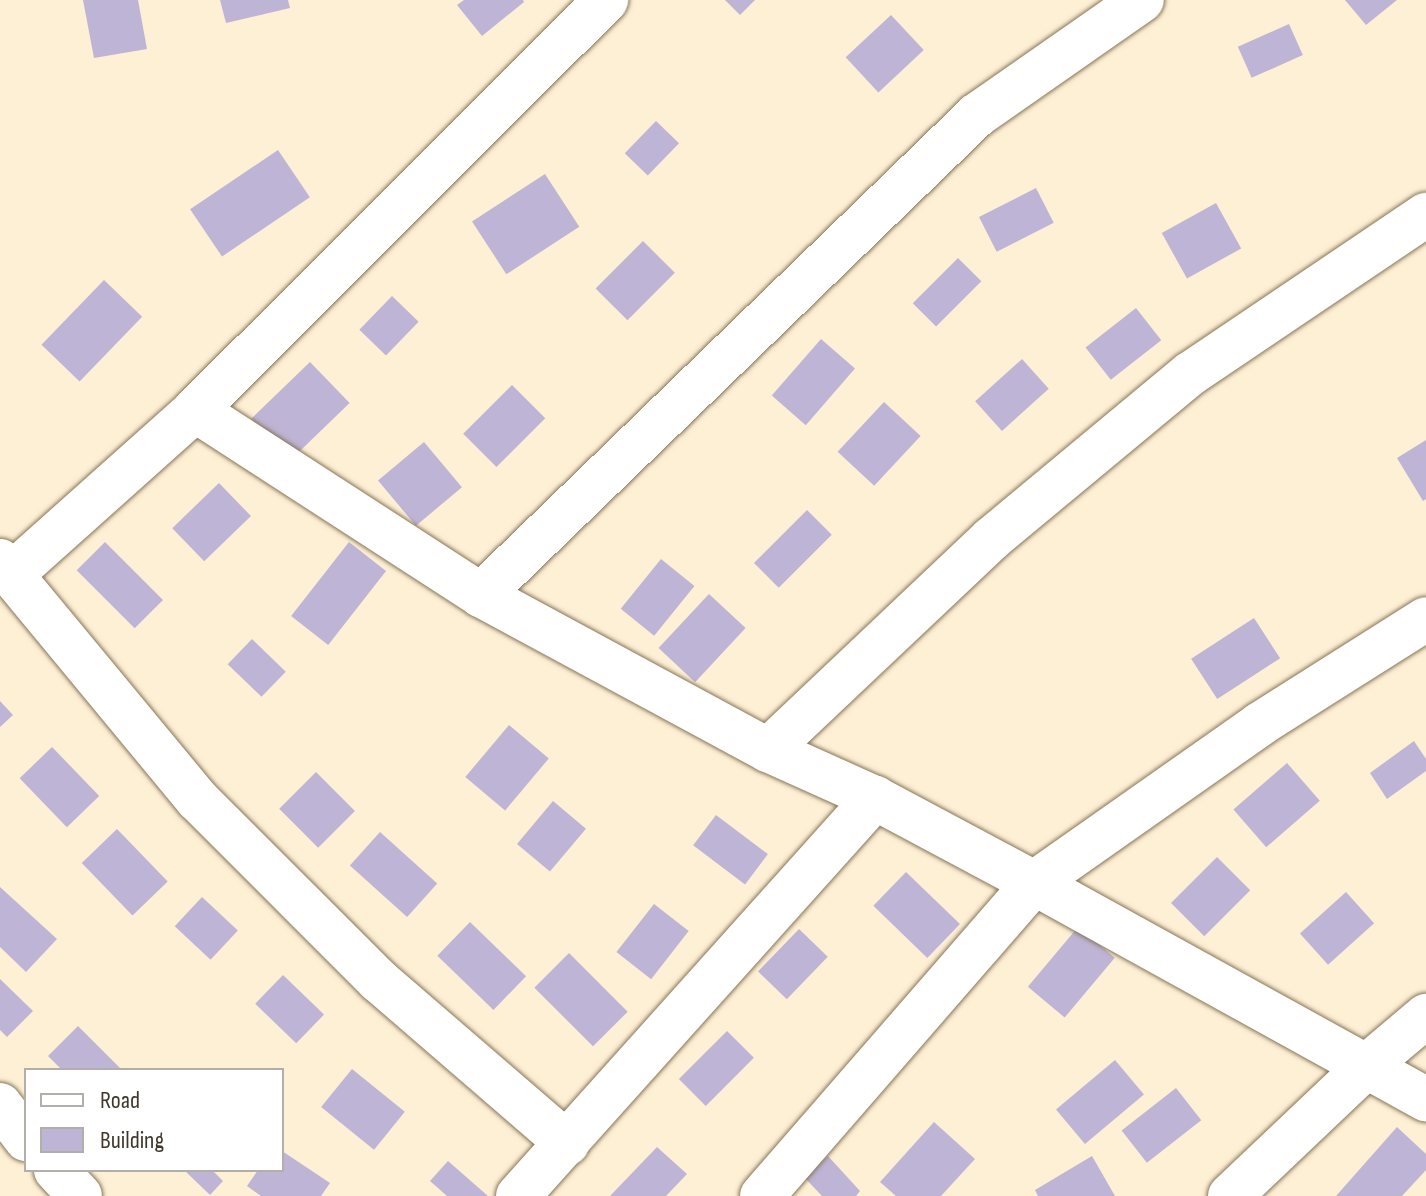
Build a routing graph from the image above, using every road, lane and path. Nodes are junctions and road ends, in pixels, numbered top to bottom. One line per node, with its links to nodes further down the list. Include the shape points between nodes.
1 (606, 0): 4 (street)
2 (1142, 0): 6 (street, via 977,115)
3 (1426, 215): 8 (street, via 1190,374 991,539)
4 (195, 410): 5 (street); 6 (street)
5 (6, 567): 16 (street, via 198,800 378,980)
6 (481, 595): 8 (street)
7 (1426, 619): 10 (street, via 1260,724)
8 (768, 750): 9 (street)
9 (875, 798): 10 (street); 16 (street)
10 (1034, 883): 12 (street); 20 (street)
11 (1426, 1016): 12 (street)
12 (1369, 1064): 13 (street); 21 (street)
13 (1426, 1099)
14 (0, 1105): 15 (street)
15 (24, 1136)
16 (567, 1143): 19 (street)
17 (58, 1172): 18 (street)
18 (80, 1196)
19 (518, 1196)
20 (762, 1196)
21 (1230, 1196)

